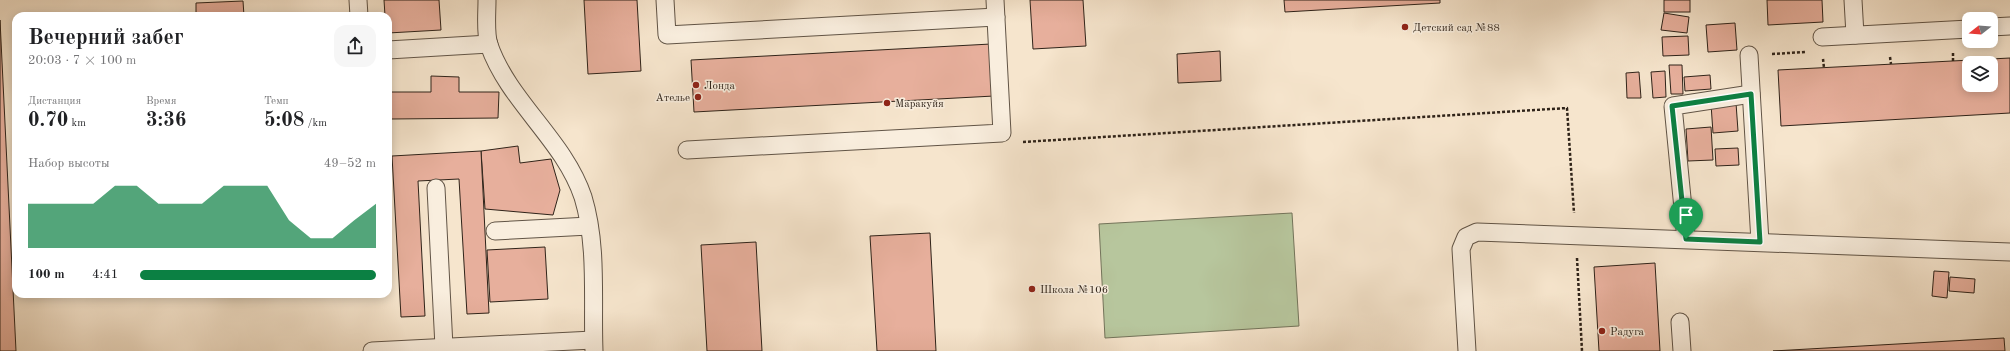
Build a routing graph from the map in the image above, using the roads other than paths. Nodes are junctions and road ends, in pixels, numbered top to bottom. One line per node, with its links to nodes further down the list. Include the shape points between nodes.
1 (358, 0): 6 (lane)
2 (487, 0): 13 (lane)
3 (665, 0): 7 (lane, via 667,35)
4 (995, 0): 7 (lane)
5 (1854, 0): 11 (lane)
6 (359, 12)
7 (996, 17): 17 (lane, via 1002,133)
8 (2010, 26): 9 (lane)
9 (1998, 27)
10 (1962, 29): 11 (lane)
11 (1855, 35): 12 (lane)
12 (1822, 37)
13 (489, 44): 14 (lane); 19 (lane, via 500,68 571,170 583,197)
14 (392, 50)
15 (1749, 55): 16 (lane)
16 (1751, 94): 21 (lane, via 1672,106); 22 (lane)
17 (688, 150)
18 (436, 188): 26 (lane)
19 (589, 226): 20 (lane); 25 (lane, via 592,244)
20 (495, 231)
21 (1686, 239): 22 (lane); 28 (lane, via 1484,231 1471,233 1462,243 1461,249)
22 (1760, 242): 23 (lane)
23 (2010, 252)
24 (1680, 322): 29 (lane)
25 (593, 345): 26 (lane)
26 (444, 347): 27 (lane)
27 (372, 351)
28 (1467, 351)
29 (1682, 351)

